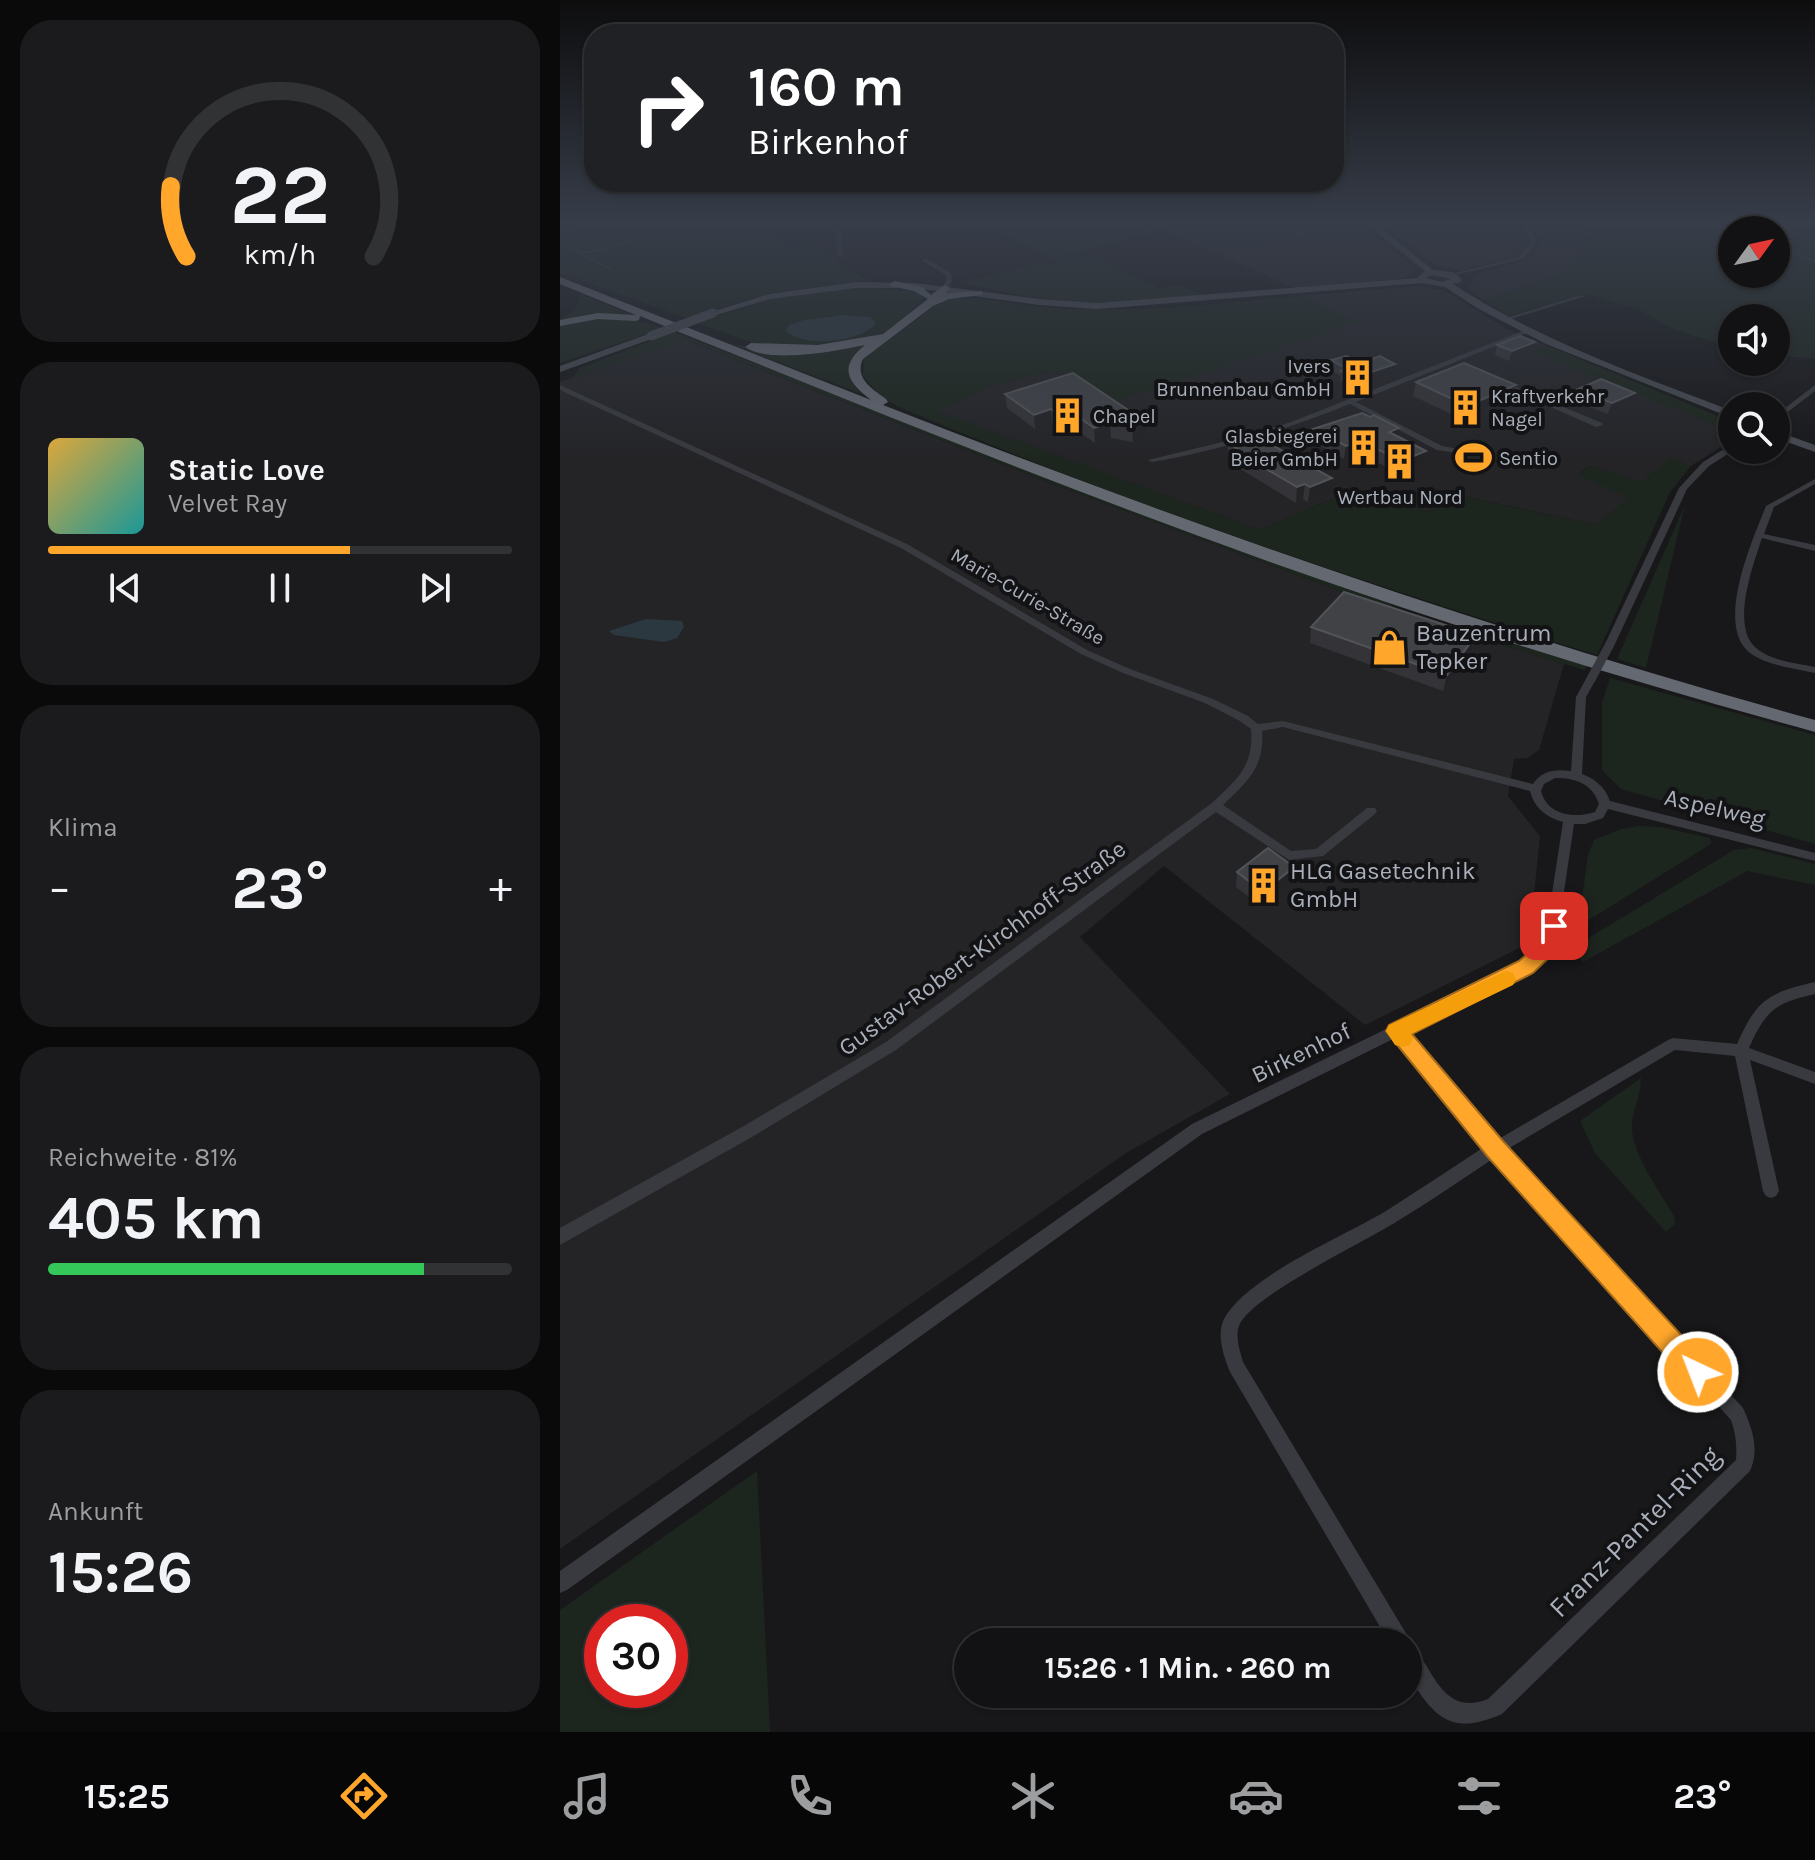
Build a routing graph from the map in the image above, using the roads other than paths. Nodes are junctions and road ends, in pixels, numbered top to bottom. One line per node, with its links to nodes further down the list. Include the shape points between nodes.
1 (572, 301): 10 (highway)
2 (610, 301): 12 (highway)
3 (621, 301): 14 (highway, via 760,348 820,350)
4 (759, 301): 17 (main road, bridge)
5 (928, 301): 14 (highway)
6 (1023, 301): 7 (main road, via 1128,306)
7 (1186, 301)
8 (1478, 301): 11 (main road)
9 (1567, 301): 11 (street)
10 (560, 320): 12 (highway, via 622,316)
11 (1502, 320): 13 (main road)
12 (687, 330): 24 (highway)
13 (1525, 332): 15 (street); 23 (main road)
14 (884, 337): 24 (highway, via 858,356 857,379 870,395)
15 (1451, 360): 16 (street); 21 (street)
16 (1464, 366)
17 (560, 369)
18 (1492, 378): 25 (street)
19 (562, 386): 36 (street, Marie-Curie-Straße, via 904,546 1042,629 1110,664 1227,709)
20 (1815, 387): 22 (street)
21 (1349, 401): 28 (street, via 1440,448); 30 (street, via 1208,448)
22 (1790, 408)
23 (1718, 409)
24 (921, 423): 35 (highway, via 1344,582)
25 (1599, 425)
26 (1790, 439): 27 (main road)
27 (1815, 449)
28 (1461, 452)
29 (1718, 457): 37 (street, bridge, via 1683,488 1581,697)
30 (1152, 460)
31 (1815, 481): 32 (street, via 1770,506)
32 (1759, 535): 33 (street); 34 (street, via 1740,601 1743,639 1764,656)
33 (1815, 548)
34 (1815, 670)
35 (1815, 726)
36 (1256, 728): 38 (street, via 1283,724); 40 (street, Gustav-Robert-Kirchhoff-Straße, via 1260,750 1248,773)
37 (1576, 776): 38 (street, via 1553,774); 39 (street, via 1593,784)
38 (1535, 788): 42 (street, via 1546,811)
39 (1605, 804): 42 (street, via 1592,819); 43 (street, Aspelweg)
40 (1216, 806): 41 (street, via 1289,856 1319,853); 50 (street, Gustav-Robert-Kirchhoff-Straße, via 891,1046)
41 (1371, 811)
42 (1569, 821): 45 (street, Birkenhof, via 1546,949 1511,977)
43 (1815, 857)
44 (1815, 988): 46 (street, via 1773,1002 1754,1021)
45 (1397, 1031): 48 (street, Franz-Pantel-Ring); 51 (street, Birkenhof, via 1197,1129)
46 (1741, 1051): 47 (street); 48 (street, via 1673,1044); 49 (street)
47 (1815, 1078)
48 (1495, 1149): 52 (street, via 1270,1285 1230,1325 1236,1366); 53 (street, Franz-Pantel-Ring, via 1737,1414 1747,1448 1744,1465 1495,1707 1478,1718 1459,1717 1444,1708)
49 (1771, 1191)
50 (560, 1237)
51 (560, 1583)
52 (1392, 1628)
53 (1422, 1678)

